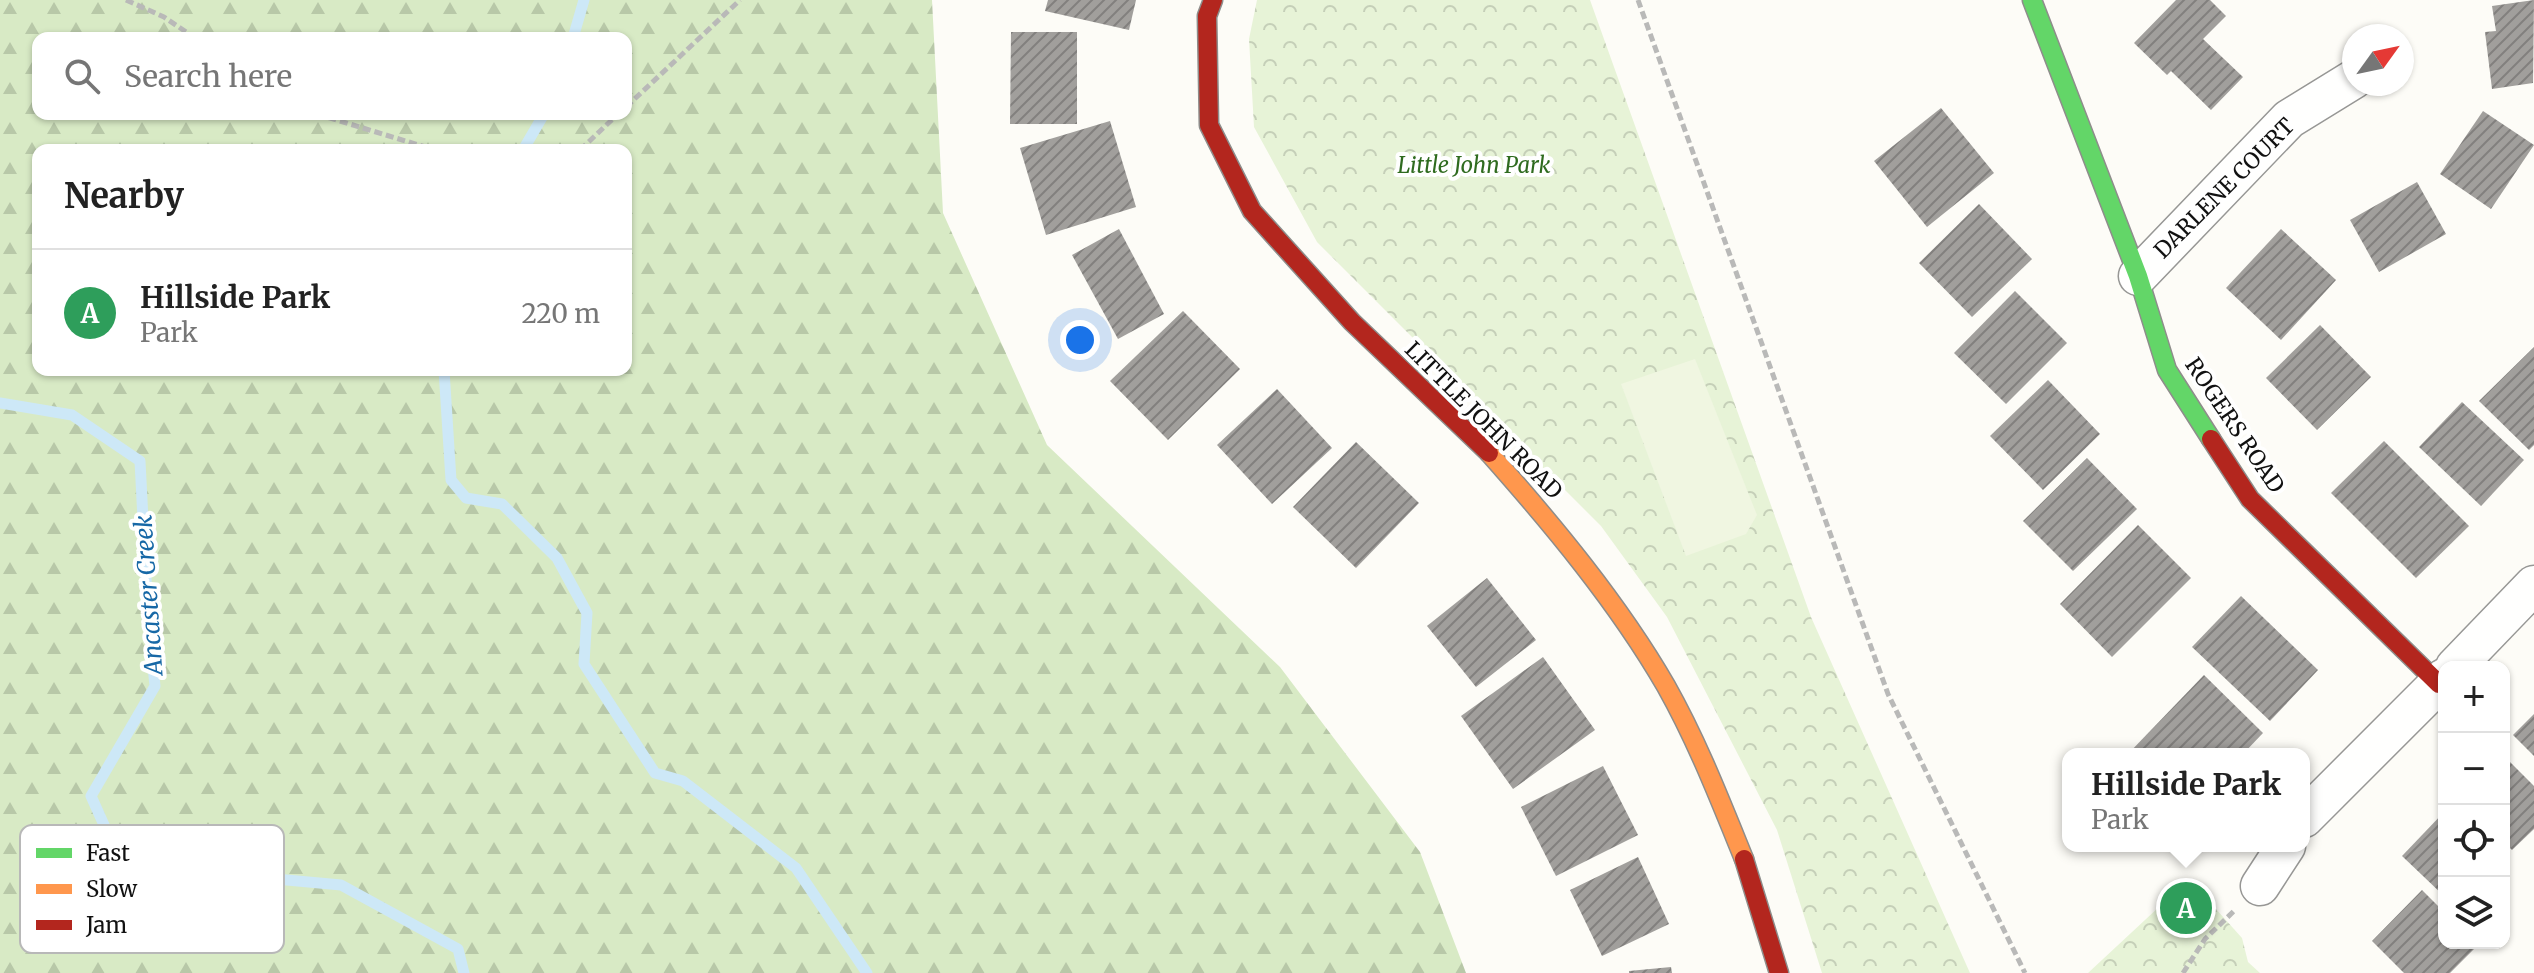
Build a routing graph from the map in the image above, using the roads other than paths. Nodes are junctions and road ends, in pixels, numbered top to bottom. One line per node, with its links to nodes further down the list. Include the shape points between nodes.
1 (1213, 0): 12 (street, LITTLE JOHN ROAD, via 1207,16 1209,125 1252,211 1352,322 1484,448 1570,547 1665,685 1707,768 1749,870)
2 (2032, 0): 4 (street, ROGERS ROAD)
3 (2342, 86): 4 (street, DARLENE COURT, via 2289,119)
4 (2138, 276): 7 (street, ROGERS ROAD, via 2167,370 2250,499)
5 (2534, 585): 6 (street)
6 (2461, 661)
7 (2438, 669)
8 (2438, 684): 9 (street)
9 (2310, 812)
10 (2282, 852): 11 (street)
11 (2260, 886)
12 (1779, 973)

